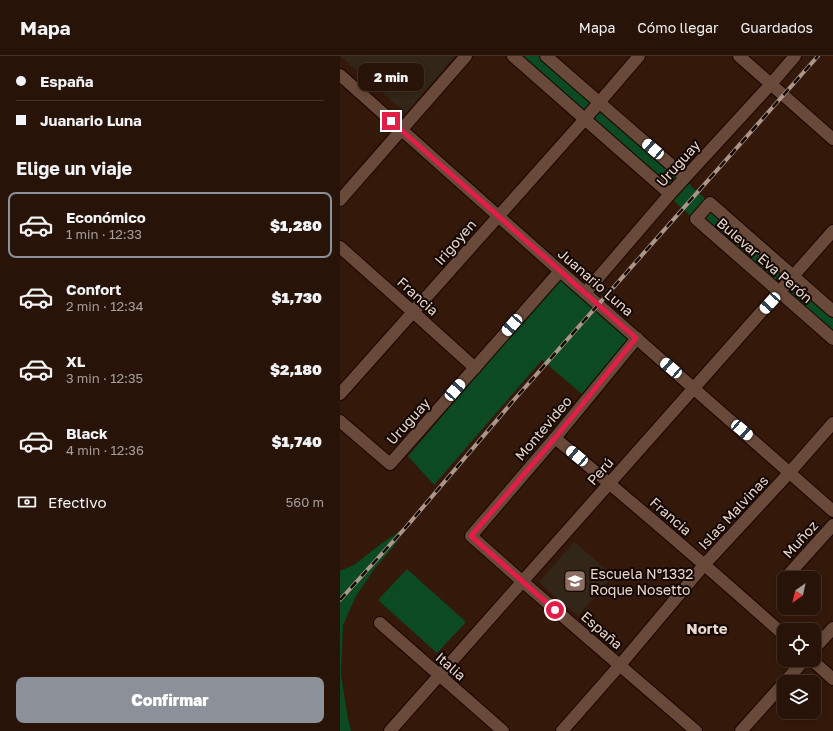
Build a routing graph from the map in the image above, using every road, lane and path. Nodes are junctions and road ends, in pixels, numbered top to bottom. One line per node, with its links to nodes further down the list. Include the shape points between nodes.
1 (466, 56): 11 (street)
2 (513, 56): 10 (street)
3 (546, 56): 9 (street)
4 (639, 56): 9 (street, Irigoyen)
5 (738, 56): 8 (street)
6 (795, 56): 8 (street, Uruguay)
7 (340, 75): 11 (street, Juanario Luna)
8 (771, 84): 12 (street); 13 (street, Uruguay)
9 (599, 102): 10 (street, Irigoyen); 13 (street)
10 (585, 119): 14 (street); 16 (street, Irigoyen)
11 (401, 130): 15 (street); 16 (street, Juanario Luna)
12 (833, 139)
13 (685, 177): 14 (street, Uruguay)
14 (670, 194): 22 (street, Uruguay)
15 (340, 200)
16 (498, 216): 19 (street, Juanario Luna); 24 (street, Irigoyen)
17 (833, 231): 20 (street, Perú)
18 (340, 247): 24 (street, Francia)
19 (560, 271): 22 (street, Juanario Luna); 27 (street, Uruguay)
20 (794, 276): 21 (street, Perú); 21 (street, Bulevar Eva Perón, via 710,203 696,219); 23 (street, Bulevar Eva Perón)
21 (779, 292): 26 (street, Bulevar Eva Perón); 28 (street, Perú)
22 (586, 293): 25 (street, Juanario Luna)
23 (833, 310)
24 (413, 312): 27 (street, Francia); 29 (street, Irigoyen)
25 (636, 338): 28 (street, Juanario Luna); 32 (street, Montevideo)
26 (833, 339)
27 (475, 368): 30 (street, Uruguay, via 390,464)
28 (694, 388): 33 (street, Juanario Luna); 34 (street, Perú)
29 (340, 394)
30 (340, 421)
31 (833, 423): 33 (street, Islas Malvinas)
32 (555, 438): 34 (street, Francia); 37 (street, Montevideo)
33 (790, 472): 35 (street, Juanario Luna); 38 (street, Islas Malvinas)
34 (610, 483): 38 (street, Francia); 40 (street, Perú)
35 (833, 511)
36 (833, 524): 39 (street, Muñoz)
37 (471, 536): 40 (street, España)
38 (704, 564): 43 (street, Francia); 45 (street, Islas Malvinas)
39 (792, 571)
40 (523, 582): 45 (street, España); 49 (street, Perú)
41 (380, 623): 49 (street, Italia)
42 (833, 628): 44 (street)
43 (777, 629)
44 (821, 641)
45 (620, 665): 54 (street, Islas Malvinas); 55 (street, España)
46 (798, 667): 48 (street)
47 (820, 667): 50 (street)
48 (790, 675)
49 (439, 676): 52 (street, Perú); 53 (street, Italia)
50 (833, 679)
51 (777, 690): 56 (street)
52 (390, 731)
53 (503, 731)
54 (562, 731)
55 (696, 731)
56 (741, 731)

